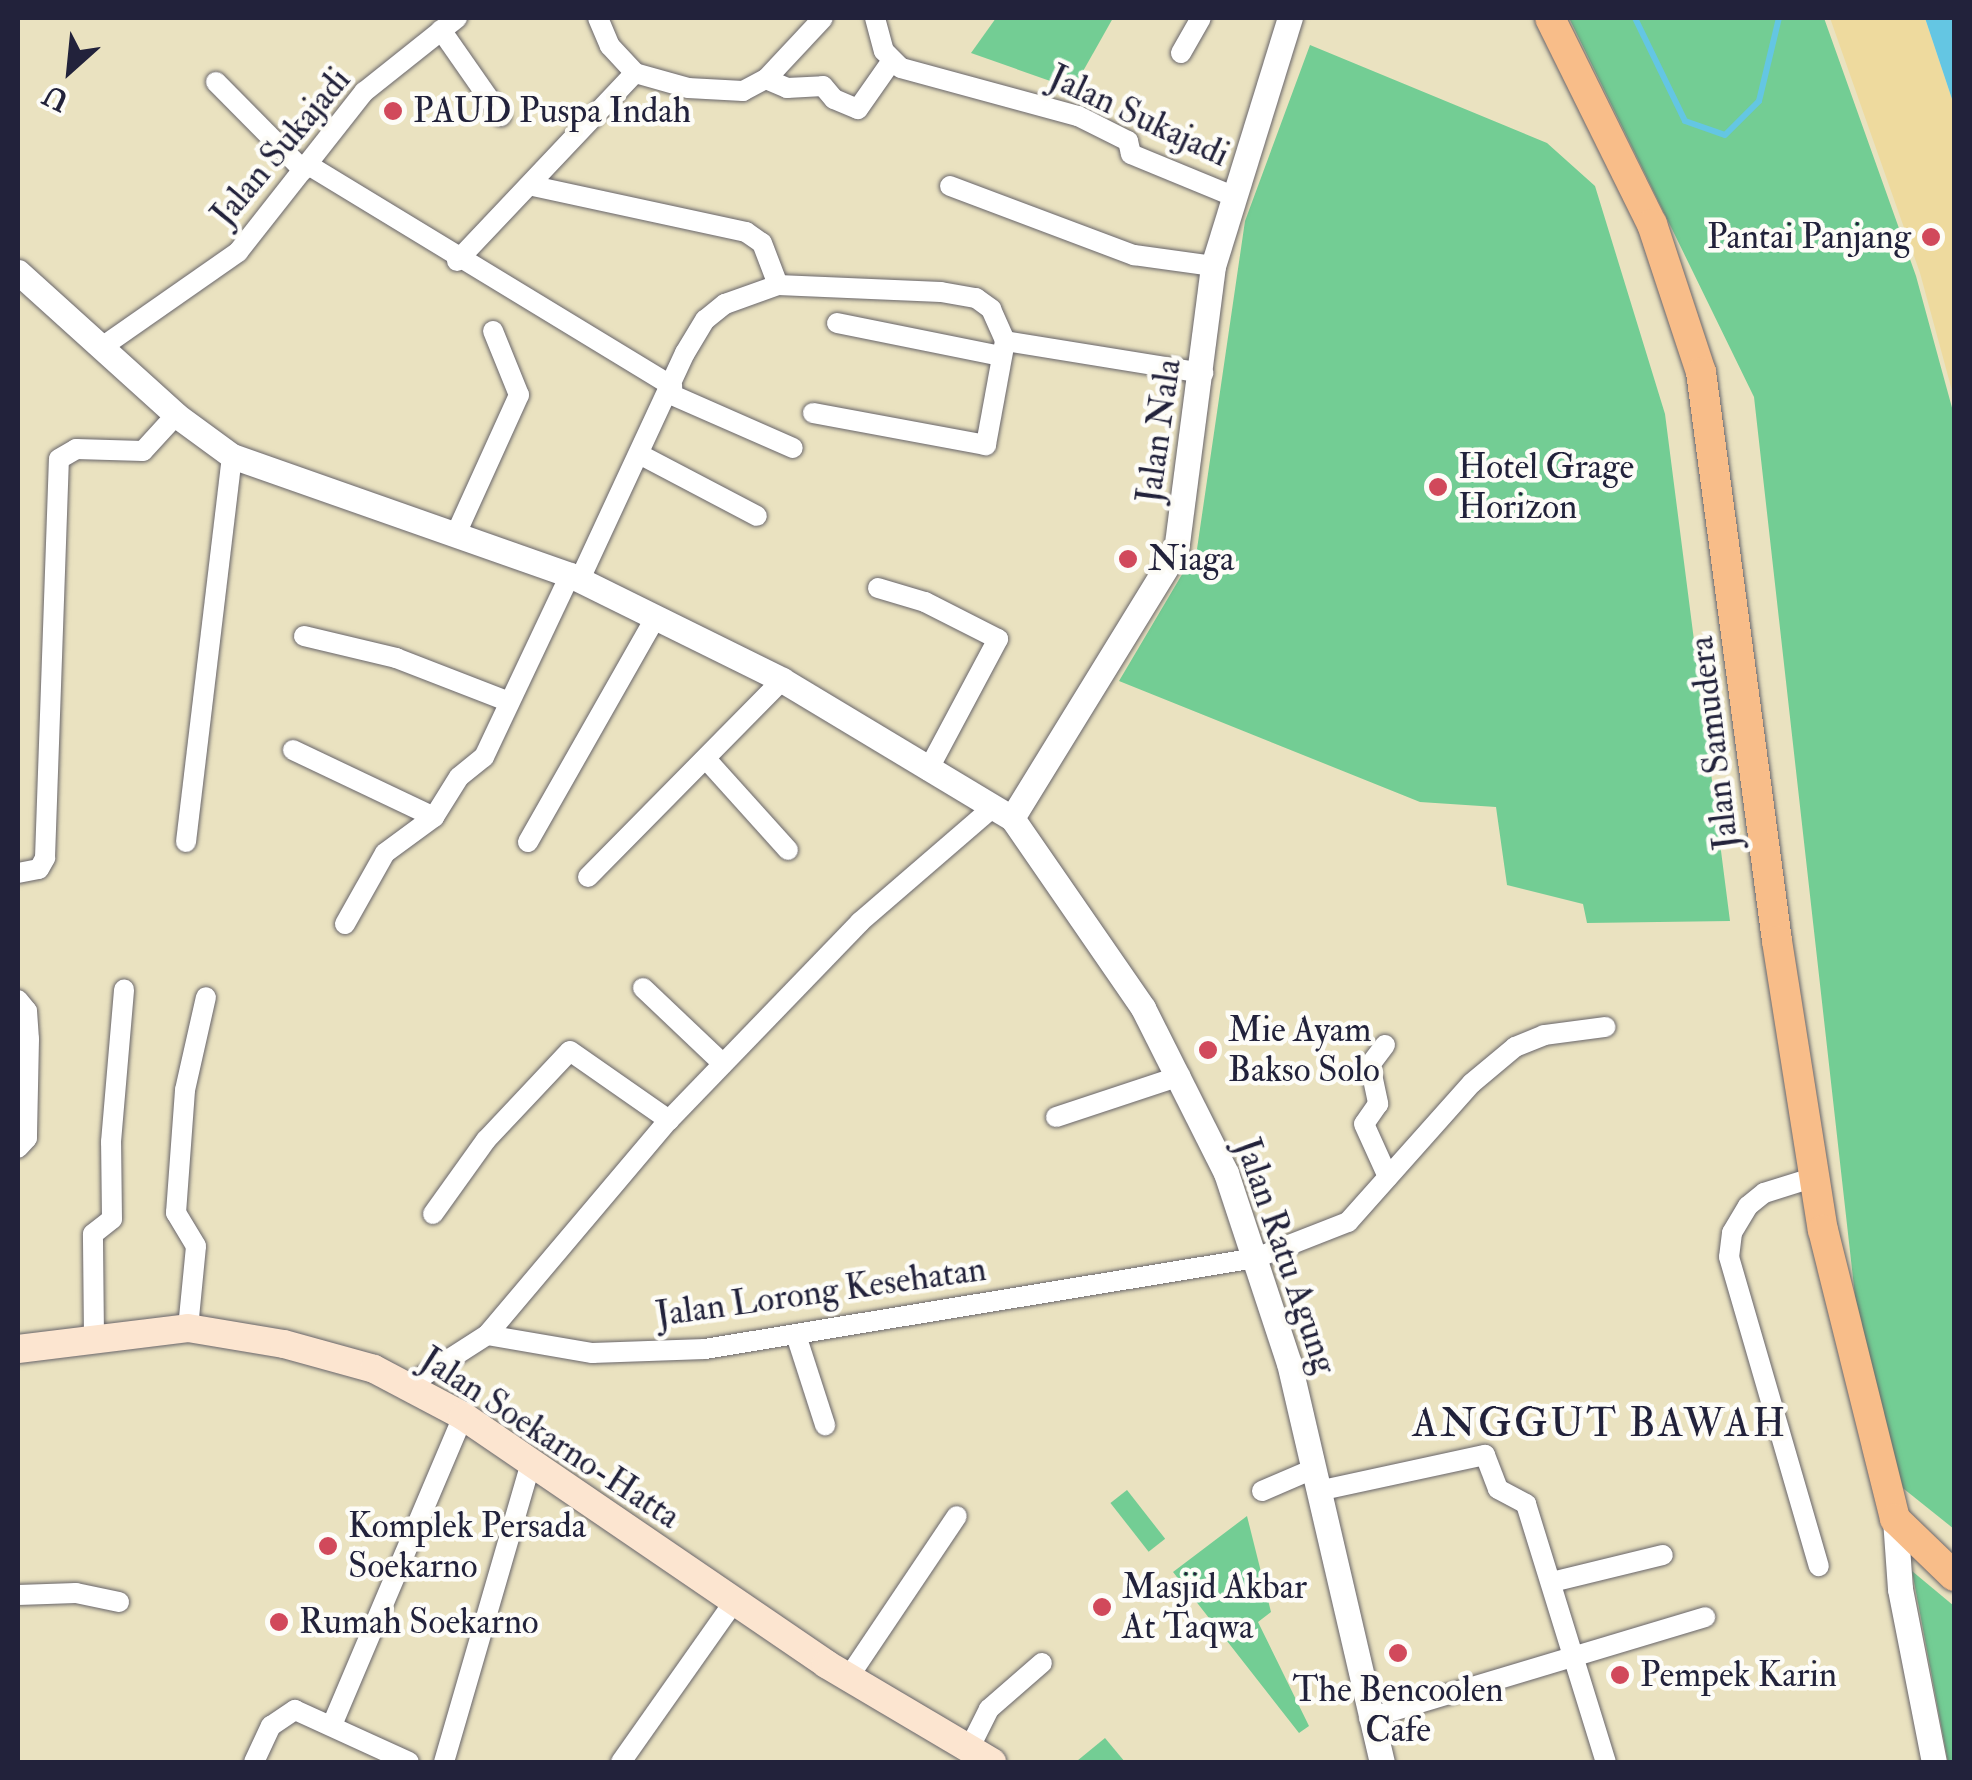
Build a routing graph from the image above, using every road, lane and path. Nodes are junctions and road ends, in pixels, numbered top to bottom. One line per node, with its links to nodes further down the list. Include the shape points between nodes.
1 (598, 18): 10 (street, via 610,46)
2 (823, 18): 11 (street)
3 (875, 18): 9 (street)
4 (1201, 18): 8 (street)
5 (1290, 18): 17 (street, Jalan Nala)
6 (1550, 18): 63 (main road, Jalan Samudera, via 1652,224 1710,412 1758,806)
7 (449, 24): 13 (street); 14 (street, Jalan Sukajadi, via 364,92)
8 (1181, 53)
9 (890, 62): 11 (street, via 858,109 823,86 787,88); 17 (street, Jalan Sukajadi, via 1078,116 1128,141 1130,154)
10 (635, 73): 11 (street, via 712,92 743,91); 15 (street)
11 (766, 78)
12 (216, 82): 14 (street)
13 (501, 116)
14 (307, 168): 18 (street); 24 (street, Jalan Sukajadi, via 238,252)
15 (533, 186): 18 (street); 21 (street, via 746,232 762,243)
16 (950, 186): 19 (street, via 1134,255)
17 (1233, 196): 19 (street, Jalan Nala)
18 (457, 261): 27 (street, via 548,306)
19 (1213, 266): 26 (street, Jalan Nala)
20 (18, 272): 24 (street)
21 (778, 285): 25 (street, via 976,298 990,310); 27 (street, via 724,304 705,320)
22 (837, 323): 25 (street)
23 (492, 331): 34 (street, via 519,395)
24 (102, 348): 29 (street)
25 (1003, 349): 26 (street); 28 (street, via 986,445)
26 (1203, 373): 44 (street, Jalan Nala, via 1170,565)
27 (671, 390): 30 (street); 31 (street)
28 (813, 413)
29 (176, 416): 32 (street); 49 (street, via 142,451 67,450 59,459 44,858 39,869)
30 (793, 448)
31 (638, 454): 33 (street); 35 (street)
32 (232, 456): 34 (street); 46 (street)
33 (757, 516)
34 (455, 536): 35 (street)
35 (575, 577): 37 (street); 40 (street)
36 (878, 588): 43 (street, via 925,602 998,639)
37 (655, 618): 39 (street); 47 (street)
38 (304, 636): 40 (street, via 396,658)
39 (782, 680): 42 (street); 43 (street)
40 (507, 701): 45 (street, via 484,756 460,777)
41 (293, 750): 45 (street)
42 (707, 760): 48 (street); 50 (street)
43 (928, 770): 44 (street)
44 (1002, 812): 58 (street, via 860,922); 59 (street, Jalan Ratu Agung, via 1128,983)
45 (434, 817): 51 (street, via 385,853)
46 (186, 842)
47 (528, 842)
48 (788, 850)
49 (18, 873)
50 (588, 877)
51 (345, 924)
52 (643, 988): 58 (street)
53 (124, 990): 70 (street, via 112,1218 93,1234)
54 (206, 997): 67 (street, via 185,1090 176,1214 196,1246)
55 (18, 1000): 62 (street, via 27,1012 29,1083 27,1138)
56 (1605, 1027): 64 (street, Jalan Lorong Kesehatan, via 1544,1034 1515,1048 1472,1083)
57 (1385, 1045): 64 (street, via 1370,1064 1378,1104 1364,1124)
58 (723, 1064): 61 (street)
59 (1180, 1076): 60 (street); 66 (street, Jalan Ratu Agung)
60 (1056, 1117)
61 (669, 1120): 65 (street, via 570,1051 486,1140); 68 (street)
62 (18, 1148)
63 (1815, 1176): 79 (main road, Jalan Samudera); 81 (street, via 1764,1192 1748,1206 1732,1233 1729,1257)
64 (1388, 1177): 66 (street, Jalan Lorong Kesehatan, via 1348,1222)
65 (433, 1214)
66 (1256, 1258): 69 (street, Jalan Lorong Kesehatan); 76 (street, Jalan Ratu Agung)
67 (188, 1328): 70 (main road, Jalan Soekarno-Hatta); 72 (main road, Jalan Soekarno-Hatta, via 310,1351)
68 (487, 1335): 69 (street, Jalan Lorong Kesehatan, via 592,1353 706,1348); 72 (street)
69 (796, 1335): 74 (street)
70 (94, 1338): 71 (main road, Jalan Soekarno-Hatta)
71 (18, 1348)
72 (410, 1386): 73 (main road, Jalan Soekarno-Hatta)
73 (463, 1416): 75 (main road, Jalan Soekarno-Hatta); 92 (street)
74 (825, 1425)
75 (530, 1466): 86 (main road, Jalan Soekarno-Hatta); 97 (street)
76 (1315, 1480): 77 (street); 83 (street, via 1482,1453 1498,1489 1526,1504); 91 (street, Jalan Ratu Agung)
77 (1262, 1491)
78 (957, 1516): 90 (street)
79 (1894, 1519): 82 (main road); 100 (street, via 1900,1589)
80 (1663, 1554): 83 (street)
81 (1819, 1566)
82 (1954, 1576)
83 (1552, 1582): 88 (street)
84 (18, 1595): 85 (street, via 76,1593)
85 (120, 1602)
86 (733, 1602): 90 (main road, Jalan Soekarno-Hatta); 94 (street)
87 (1706, 1618): 88 (street)
88 (1572, 1660): 91 (street); 99 (street)
89 (1042, 1663): 93 (street, via 989,1708)
90 (848, 1678): 93 (main road, Jalan Soekarno-Hatta)
91 (1369, 1718): 98 (street, Jalan Ratu Agung)
92 (332, 1725): 95 (street, via 302,1710 279,1716); 96 (street)
93 (980, 1756)
94 (629, 1760)
95 (254, 1762)
96 (409, 1762)
97 (444, 1762)
98 (1382, 1762)
99 (1606, 1762)
100 (1934, 1762)

